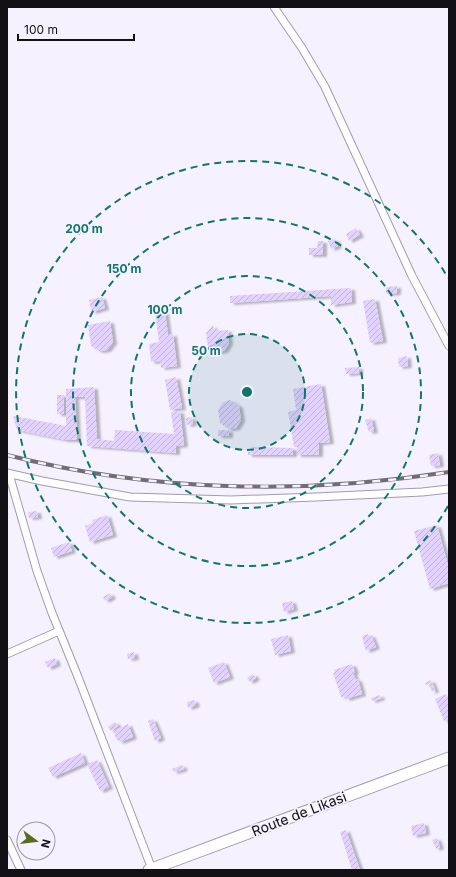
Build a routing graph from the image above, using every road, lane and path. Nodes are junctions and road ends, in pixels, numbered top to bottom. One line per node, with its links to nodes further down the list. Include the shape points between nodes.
1 (274, 7): 2 (street, via 325,87 412,276)
2 (449, 346)
3 (8, 473): 4 (street, via 130,497 231,500); 5 (street, via 37,571)
4 (449, 489)
5 (59, 631): 6 (street); 10 (street)
6 (7, 654)
7 (449, 758): 10 (highway, Route de Likasi)
8 (7, 840): 9 (street)
9 (21, 870)
10 (150, 870)

